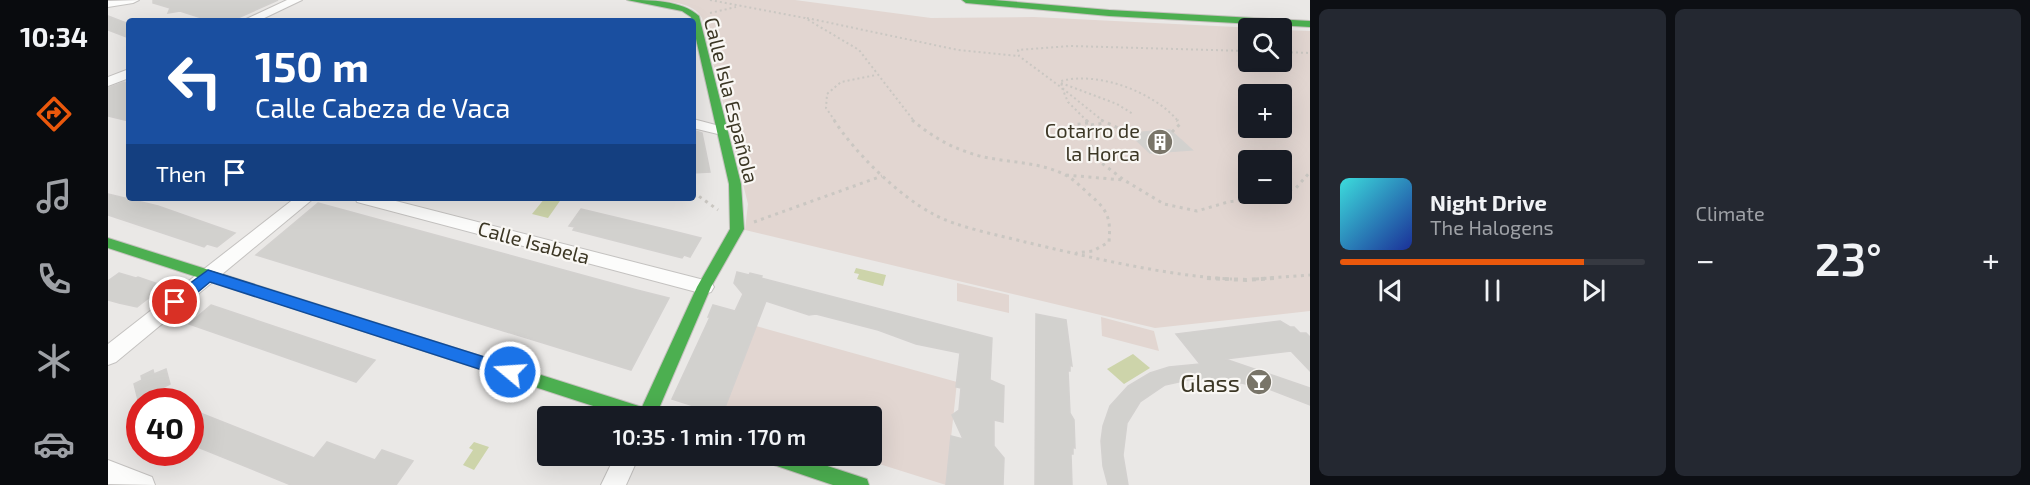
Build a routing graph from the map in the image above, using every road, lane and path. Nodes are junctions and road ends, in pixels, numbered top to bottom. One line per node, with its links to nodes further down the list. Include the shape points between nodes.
1 (133, 0): 6 (street)
2 (296, 0): 11 (street)
3 (631, 0): 10 (main road, Calle Isla Española, via 685,9)
4 (710, 0): 8 (path)
5 (966, 0): 14 (main road, via 1109,13)
6 (108, 4)
7 (1189, 4): 9 (main road)
8 (738, 7): 10 (path); 12 (path)
9 (1310, 14)
10 (694, 16)
11 (255, 18)
12 (805, 18): 18 (path, via 958,50); 20 (path, via 859,50)
13 (696, 24): 28 (main road, Calle Isla Española)
14 (1310, 24)
15 (1238, 51): 18 (path, via 1036,47 1018,50)
16 (1292, 53): 17 (path)
17 (1309, 54)
18 (1019, 56): 23 (path)
19 (126, 73): 21 (street)
20 (876, 75): 33 (path, via 912,120 933,136 968,153 1046,167); 34 (path, via 841,82 827,94 826,108)
21 (108, 82)
22 (1061, 82): 23 (path); 24 (path, via 1114,100); 30 (path, via 1081,76 1163,106 1180,124)
23 (1062, 87): 25 (path); 27 (path, via 1068,102)
24 (1133, 114)
25 (1104, 123): 27 (path); 31 (path)
26 (696, 124): 28 (street)
27 (1089, 124): 29 (path); 35 (path, via 1072,125 1089,138 1095,158)
28 (722, 130): 38 (main road, Calle Isla Española, via 735,184)
29 (1096, 130)
30 (1172, 132)
31 (1129, 133)
32 (1310, 172): 35 (path, via 1296,188 1276,195 1197,211 1164,204)
33 (1066, 175): 35 (path); 40 (path, via 1102,206 1111,223 1109,242 1093,251)
34 (882, 176): 38 (path); 40 (path, via 934,215)
35 (1124, 180)
36 (302, 201): 42 (street)
37 (374, 201): 43 (street, Calle Isabela)
38 (737, 229): 43 (main road)
39 (108, 243): 42 (main road)
40 (1072, 253): 41 (path, via 1208,278 1246,280)
41 (1310, 275)
42 (208, 276): 44 (street); 45 (main road)
43 (704, 287): 46 (main road)
44 (108, 356)
45 (613, 406)
46 (652, 406)
47 (622, 466): 51 (street)
48 (802, 466): 52 (main road)
49 (108, 471): 50 (street)
50 (143, 485)
51 (613, 485)
52 (860, 485)

